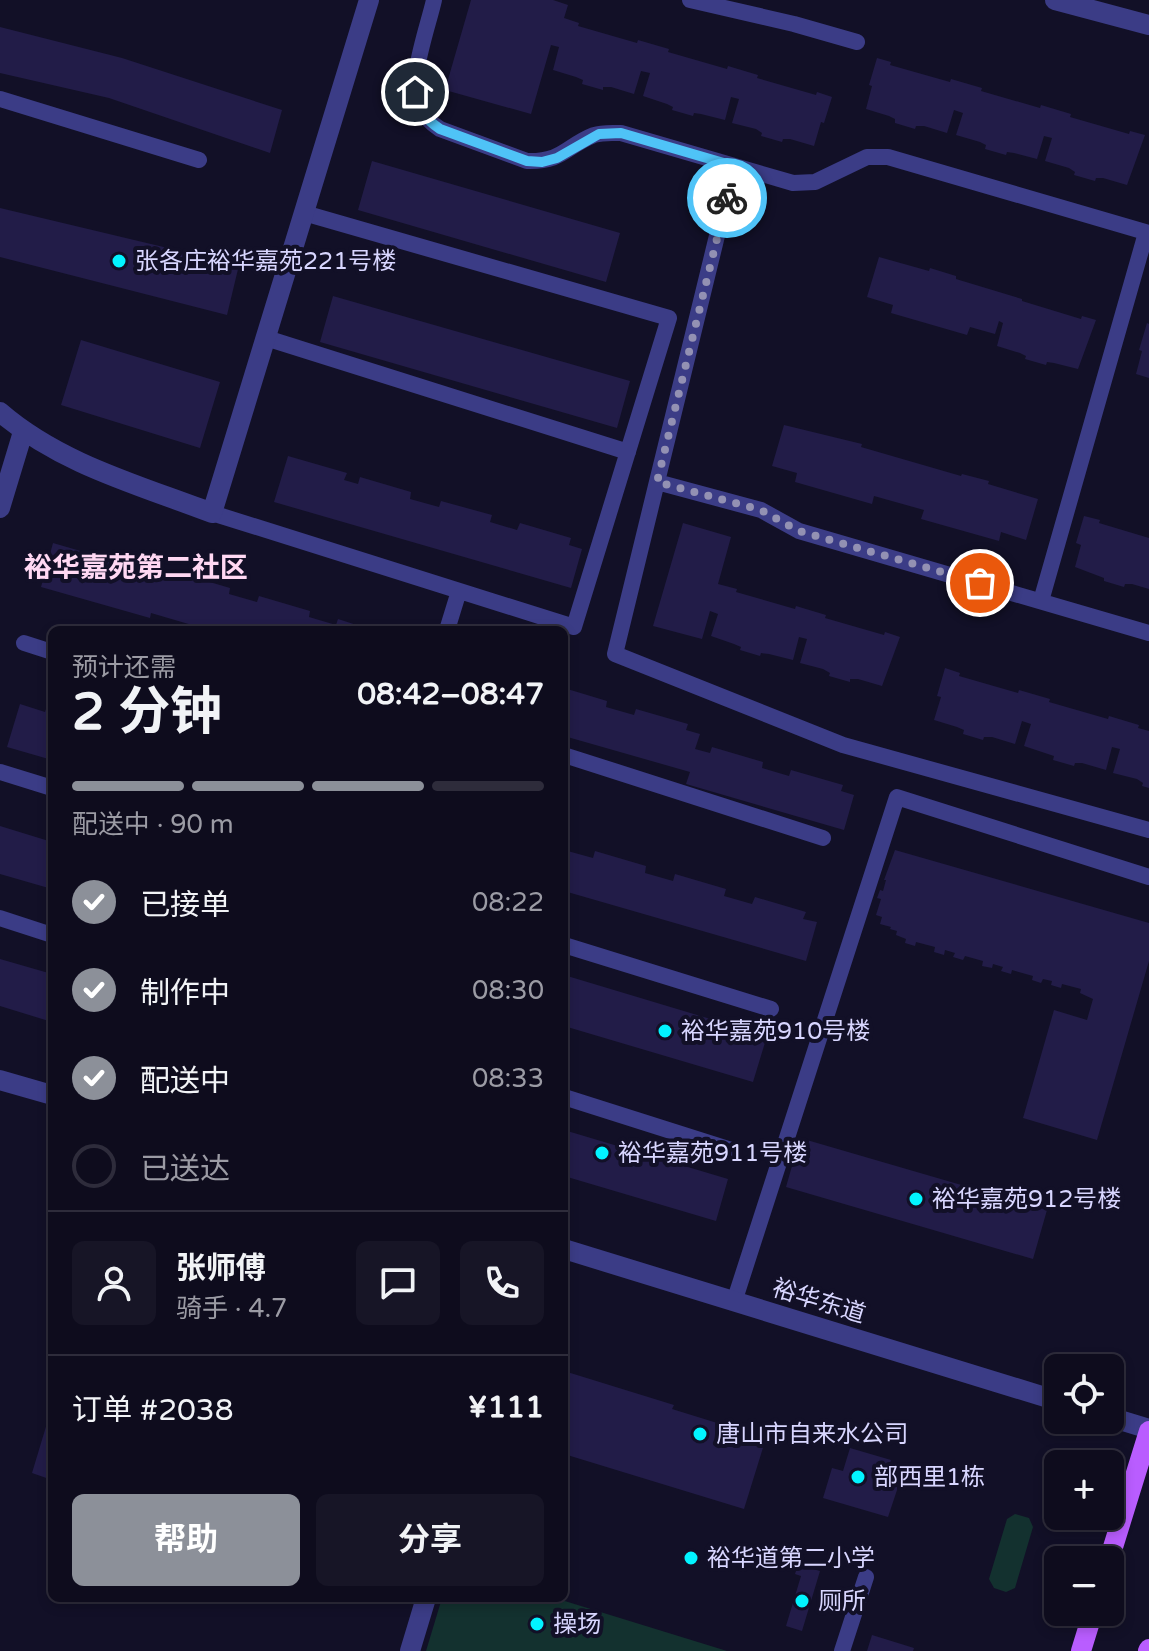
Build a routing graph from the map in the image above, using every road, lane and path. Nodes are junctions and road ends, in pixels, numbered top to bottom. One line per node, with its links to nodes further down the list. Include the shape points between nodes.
1 (369, 0): 10 (street)
2 (434, 0): 9 (lane, via 415,92 428,121 440,129 527,161 557,158 599,134 621,133)
3 (690, 0): 6 (lane)
4 (1055, 0): 5 (street)
5 (1149, 25)
6 (857, 42)
7 (0, 99): 8 (lane)
8 (199, 160)
9 (734, 166): 11 (lane, via 793,183 815,182 867,157 888,157); 16 (lane)
10 (304, 213): 12 (street); 15 (lane, via 669,318)
11 (1147, 233): 20 (lane)
12 (266, 338): 15 (lane); 18 (street)
13 (0, 412): 14 (street)
14 (23, 432): 17 (street); 18 (street, via 61,455)
15 (628, 452): 19 (lane, via 574,627)
16 (657, 482): 20 (lane, via 761,510 799,531); 28 (lane, via 615,654 843,745)
17 (0, 508)
18 (212, 513): 19 (lane)
19 (459, 591): 21 (lane)
20 (1041, 601): 22 (lane)
21 (448, 626)
22 (1149, 633)
23 (24, 643): 24 (lane)
24 (48, 651)
25 (568, 756): 29 (lane)
26 (0, 772): 27 (lane)
27 (48, 787)
28 (1149, 830)
29 (823, 838)
30 (1149, 877): 40 (lane, via 897,797)
31 (0, 918): 32 (lane)
32 (48, 934)
33 (568, 946): 34 (lane)
34 (771, 1009)
35 (0, 1080): 36 (street)
36 (48, 1094)
37 (568, 1098): 38 (lane)
38 (731, 1150)
39 (568, 1250): 40 (street, 裕华东道)
40 (734, 1302): 41 (street, 裕华东道)
41 (1044, 1397)
42 (1124, 1422): 43 (street)
43 (1149, 1430): 44 (main road)
44 (1113, 1546)
45 (866, 1577): 49 (lane)
46 (425, 1602): 48 (street)
47 (1089, 1626): 50 (main road)
48 (410, 1651)
49 (842, 1651)
50 (1081, 1651)

